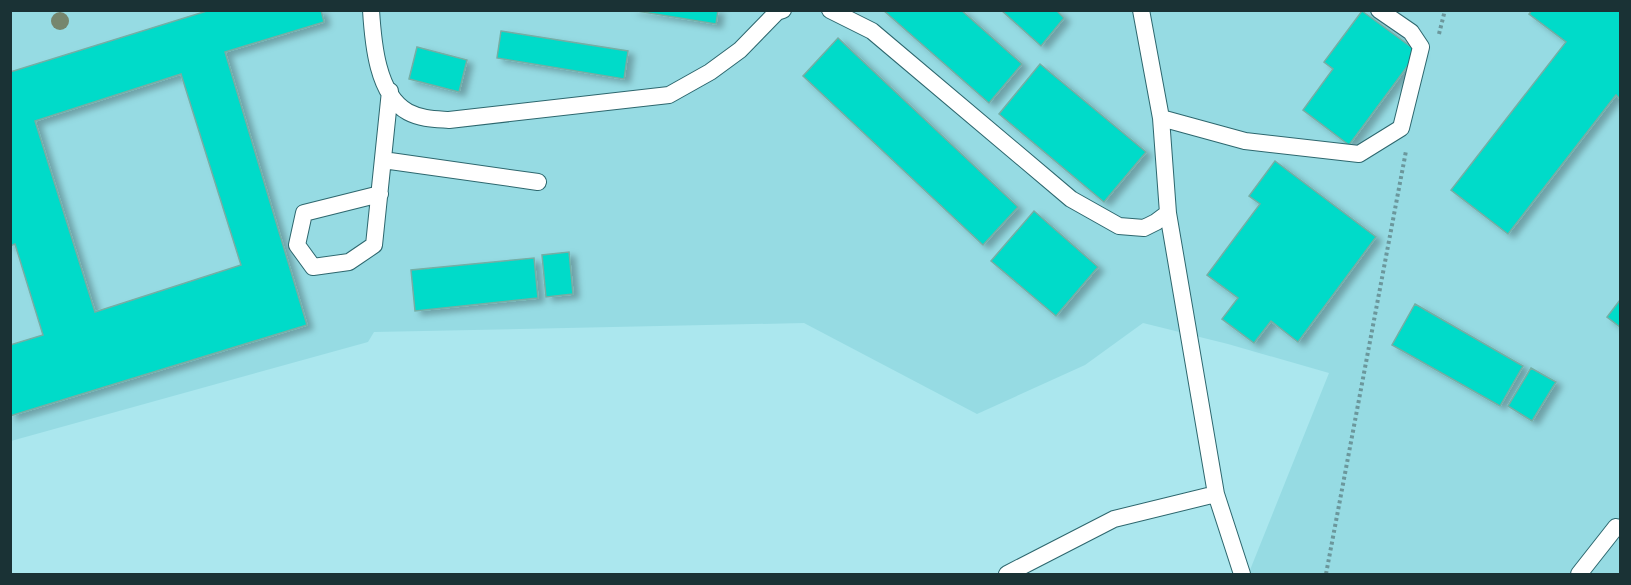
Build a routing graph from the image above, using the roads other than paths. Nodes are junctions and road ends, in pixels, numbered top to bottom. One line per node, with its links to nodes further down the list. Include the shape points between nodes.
1 (371, 10): 6 (lane, via 374,53)
2 (783, 10): 6 (lane, via 740,50 669,95 450,120 406,111)
3 (830, 10): 11 (lane, via 872,31 1071,200 1119,226 1144,228)
4 (1141, 10): 7 (lane)
5 (1379, 10): 7 (lane, via 1411,32 1421,47 1401,128 1359,154 1245,141)
6 (390, 91): 8 (lane)
7 (1161, 118): 11 (lane)
8 (383, 160): 9 (lane); 10 (lane)
9 (538, 182)
10 (380, 194): 10 (lane, via 304,213 297,245 313,267 349,262 374,246)
11 (1168, 213): 12 (lane)
12 (1216, 494): 14 (lane, via 1114,519); 15 (lane)
13 (1616, 527): 16 (lane)
14 (1007, 574)
15 (1242, 574)
16 (1579, 574)

